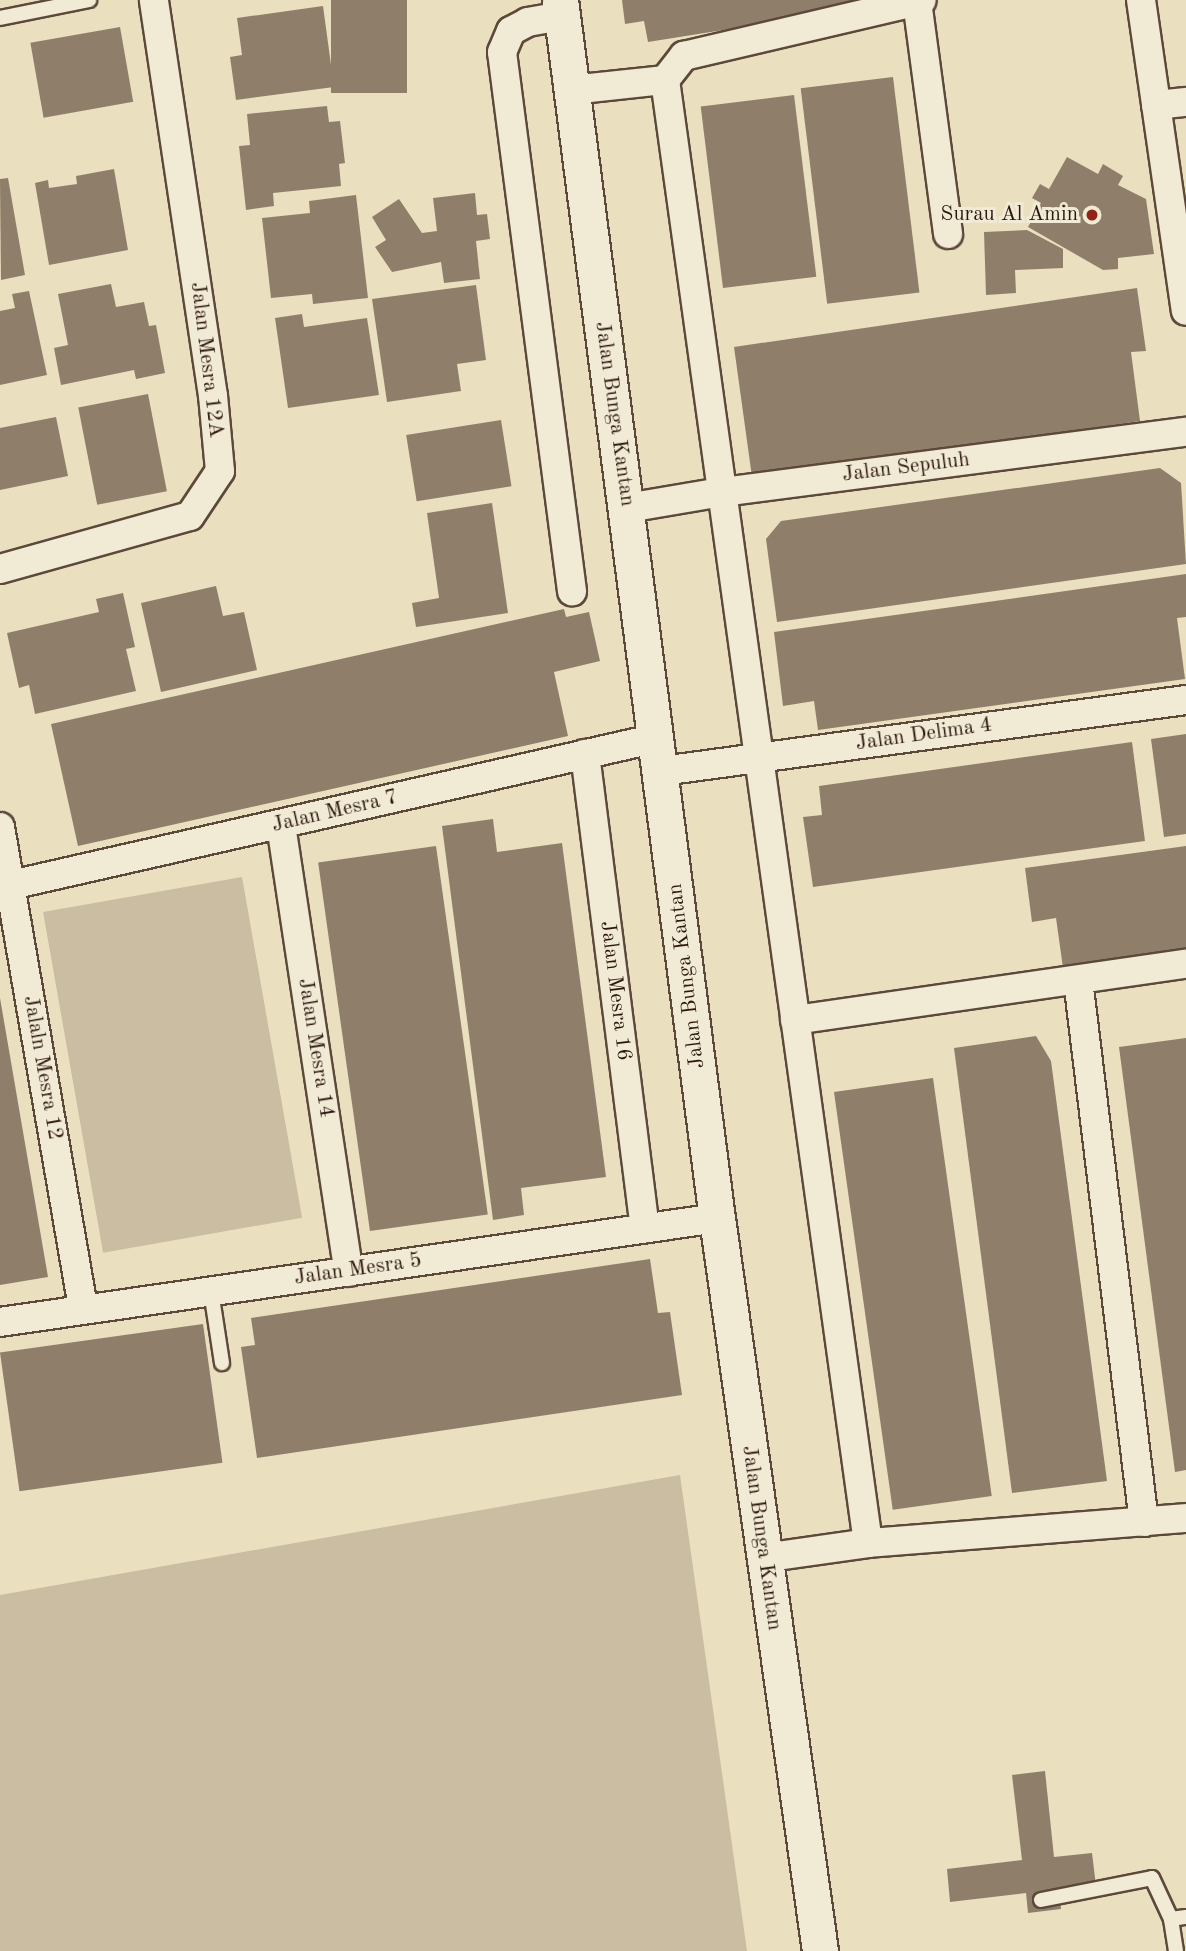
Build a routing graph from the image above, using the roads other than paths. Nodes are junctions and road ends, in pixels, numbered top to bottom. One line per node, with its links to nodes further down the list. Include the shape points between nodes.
1 (89, 0): 6 (lane)
2 (154, 0): 16 (street, Jalan Mesra 12A, via 220,471 190,516)
3 (920, 0): 7 (street, via 684,56); 11 (street)
4 (1141, 0): 10 (street)
5 (561, 8): 8 (street, Jalan Bunga Kantan); 17 (street, via 511,32 502,52)
6 (0, 18)
7 (665, 80): 8 (street); 14 (street)
8 (571, 90): 15 (street, Jalan Bunga Kantan)
9 (1186, 102): 10 (street)
10 (1156, 105): 12 (street)
11 (948, 234)
12 (1186, 311)
13 (1186, 432): 14 (street, Jalan Sepuluh)
14 (722, 492): 15 (street, Jalan Sepuluh); 21 (street)
15 (627, 508): 20 (street, Jalan Bunga Kantan)
16 (0, 569)
17 (572, 591)
18 (1186, 700): 21 (street, Jalan Delima 4)
19 (585, 754): 20 (street, Jalan Mesra 7); 22 (street, Jalan Mesra 7); 29 (street, Jalan Mesra 16)
20 (660, 754): 21 (street, Jalan Delima 4); 28 (street, Jalan Bunga Kantan)
21 (757, 758): 27 (street)
22 (281, 825): 24 (street, Jalan Mesra 7); 30 (street, Jalan Mesra 14)
23 (0, 827): 24 (street, Jalaln Mesra 12)
24 (12, 885): 32 (street, Jalaln Mesra 12)
25 (1186, 964): 26 (street)
26 (1078, 979): 27 (street); 36 (street)
27 (795, 1020): 37 (street)
28 (717, 1218): 29 (street, Jalan Mesra 5); 38 (street, Jalan Bunga Kantan)
29 (645, 1228): 30 (street, Jalan Mesra 5)
30 (349, 1272): 31 (street, Jalan Mesra 5)
31 (211, 1292): 32 (street, Jalan Mesra 5); 34 (lane)
32 (83, 1310): 33 (street, Jalan Mesra 5)
33 (0, 1322)
34 (222, 1363)
35 (1186, 1518): 36 (street)
36 (1144, 1522): 37 (street)
37 (868, 1543): 38 (street)
38 (764, 1558): 41 (street, Jalan Bunga Kantan)
39 (1041, 1900): 40 (lane, via 1152,1878)
40 (1179, 1918): 42 (lane)
41 (820, 1951)
42 (1176, 1951)

